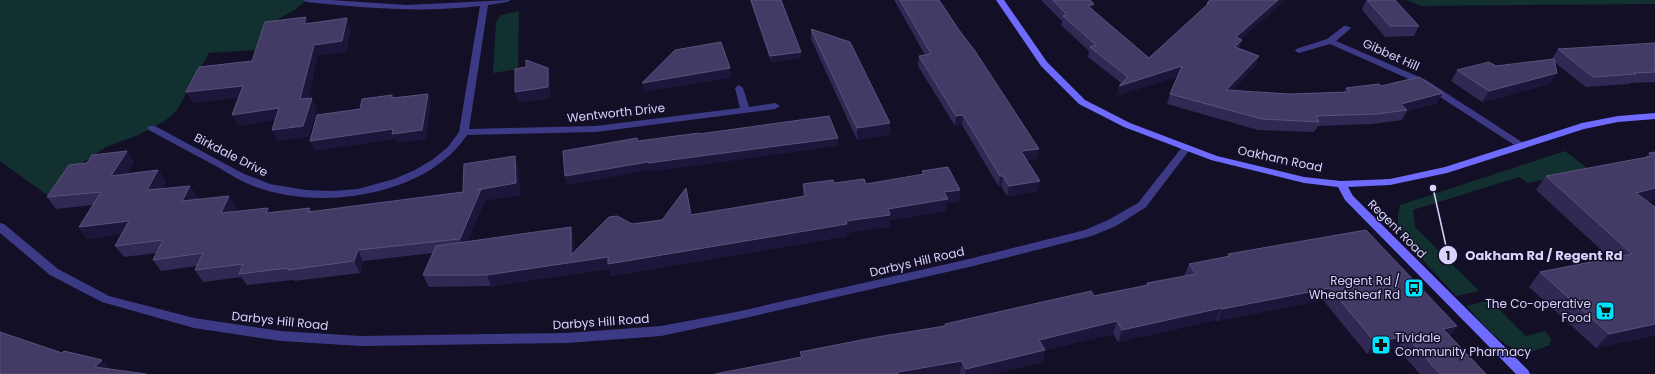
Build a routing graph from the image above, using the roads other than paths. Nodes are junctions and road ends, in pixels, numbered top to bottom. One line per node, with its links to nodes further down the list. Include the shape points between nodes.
1 (307, 0): 4 (street, via 410,8)
2 (507, 0): 4 (street)
3 (1000, 0): 15 (street, Oakham Road, via 1044,64 1082,102 1127,125)
4 (484, 3): 13 (street, Birkdale Drive)
5 (1347, 28): 6 (street)
6 (1330, 41): 7 (street); 14 (street, Gibbet Hill, via 1422,82)
7 (1299, 51)
8 (739, 88): 10 (street)
9 (775, 106): 10 (street, Wentworth Drive)
10 (745, 109): 13 (street, Wentworth Drive, via 596,129)
11 (1655, 116): 14 (street, Oakham Road, via 1618,119 1582,126)
12 (152, 128): 13 (street, Birkdale Drive, via 237,174 268,187 310,194 337,195 363,192 417,175 447,154)
13 (464, 132)
14 (1522, 146): 16 (street, Oakham Road, via 1447,170 1390,182)
15 (1186, 148): 16 (street, Oakham Road, via 1214,158 1304,180); 17 (street, Darbys Hill Road, via 1142,205 1112,223 1088,233 970,263 736,316 661,331 567,338 361,341 281,336 194,323 106,299 54,272)
16 (1341, 184): 18 (street, Regent Road, via 1349,198 1374,224)
17 (0, 227)
18 (1524, 374)

